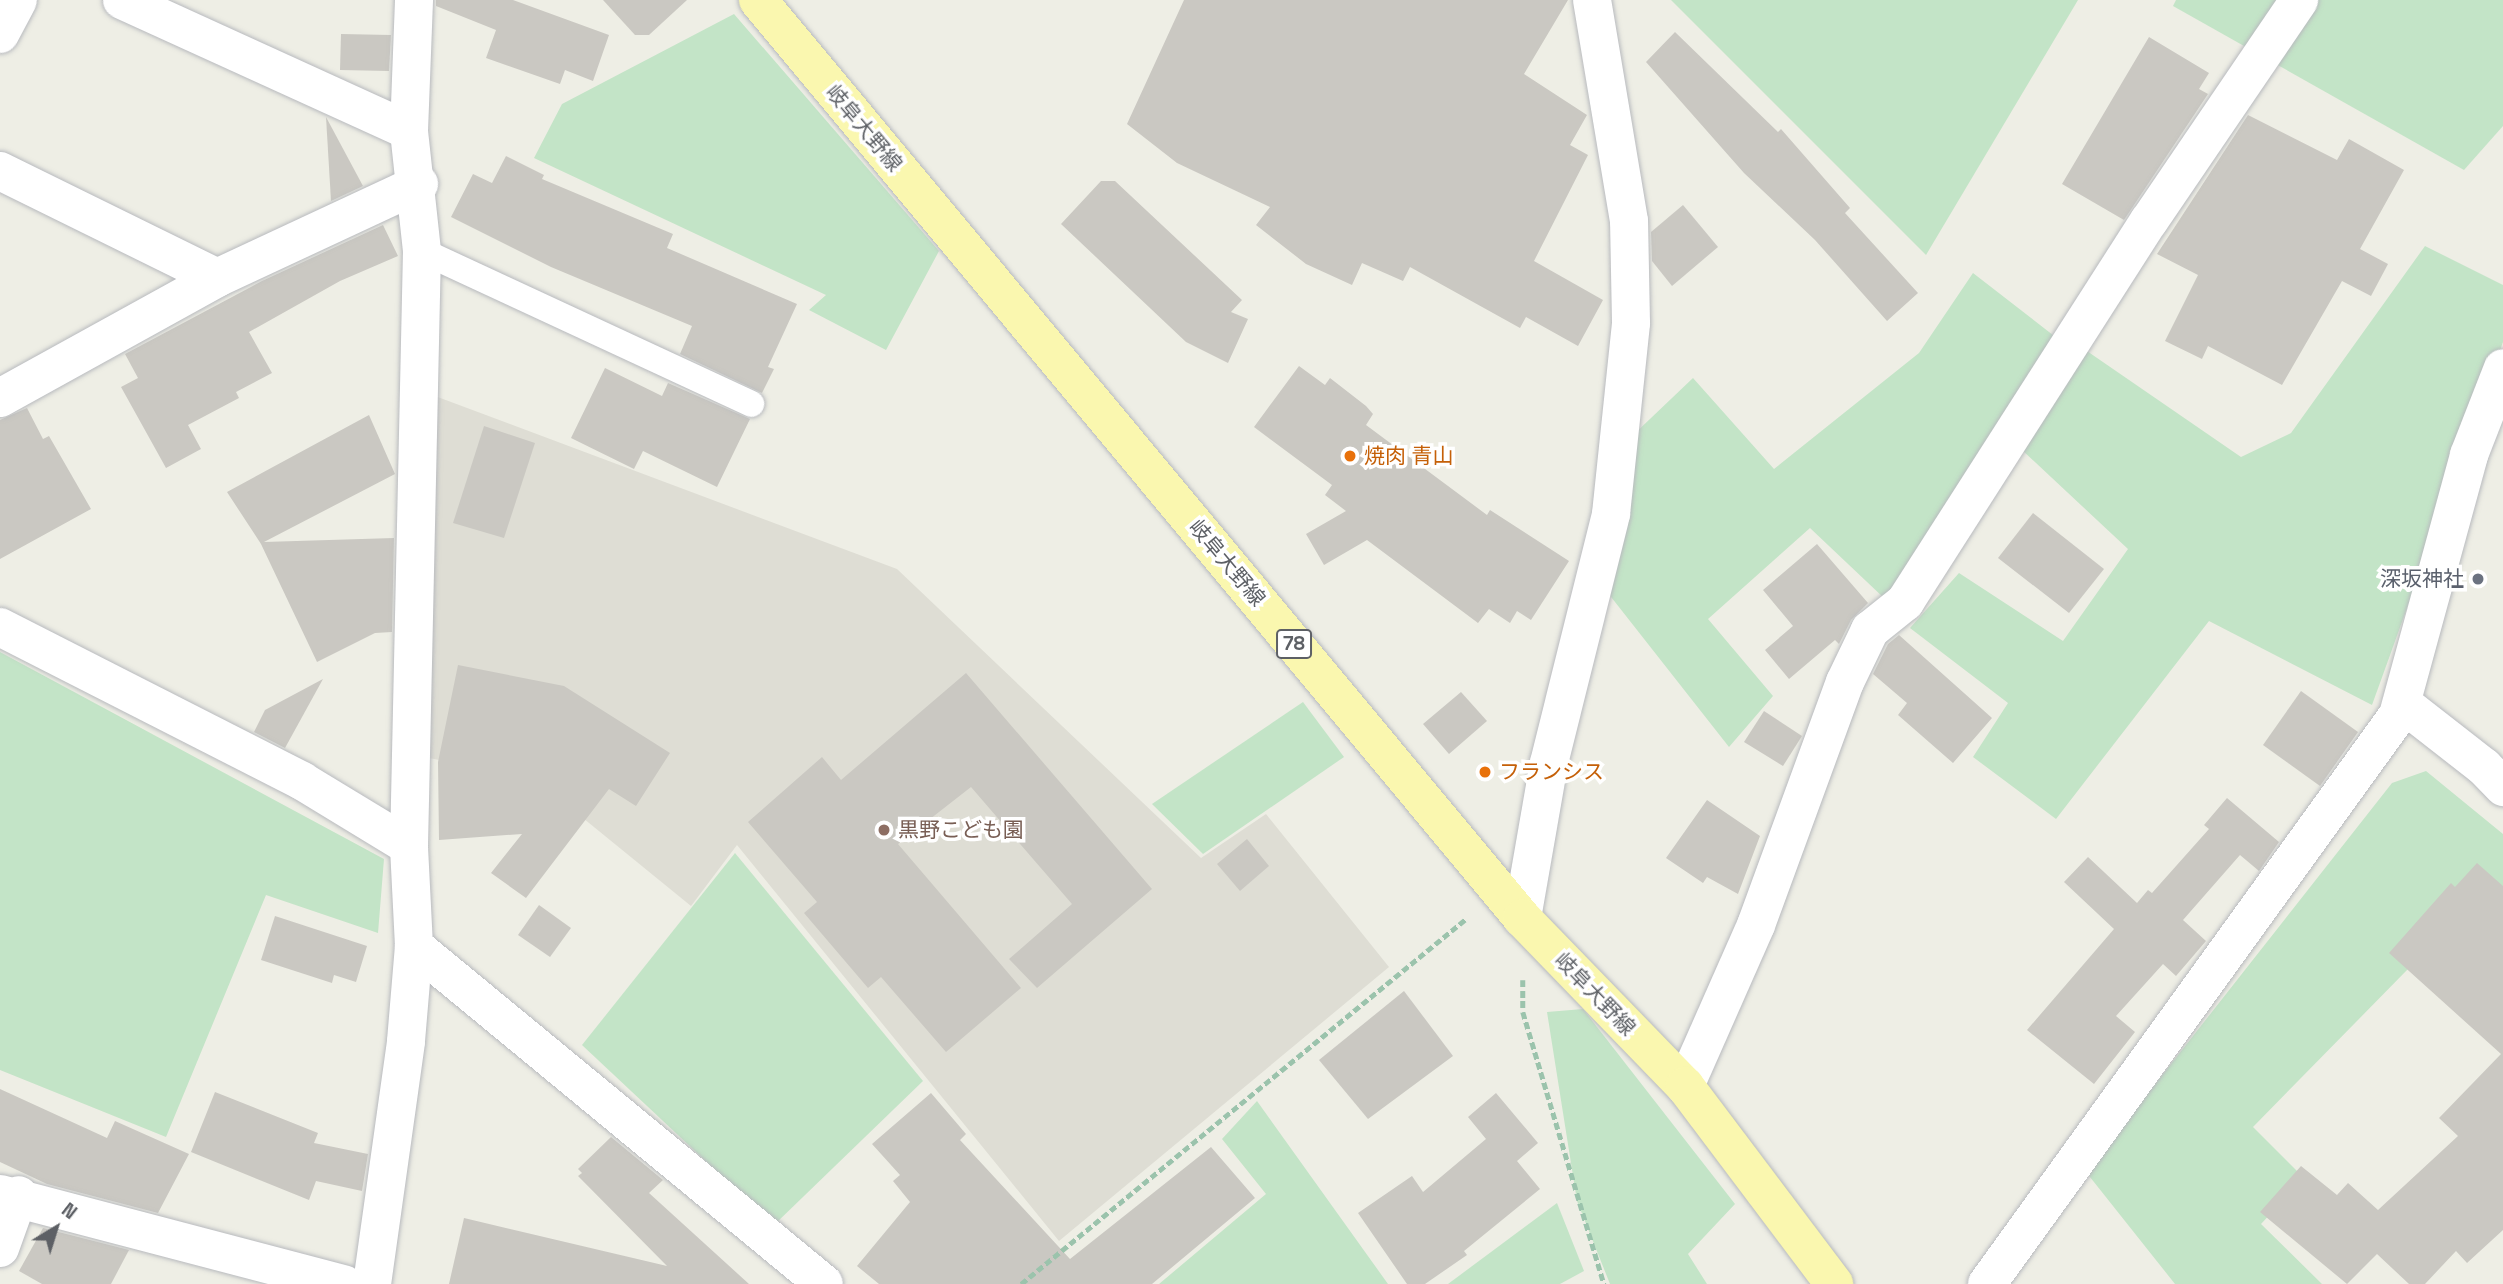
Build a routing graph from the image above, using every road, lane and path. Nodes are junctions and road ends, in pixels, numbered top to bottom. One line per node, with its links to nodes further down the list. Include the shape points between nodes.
1 (18, 0): 7 (street)
2 (122, 0): 8 (street)
3 (414, 0): 8 (street)
4 (1592, 0): 20 (street, via 1629,221 1631,323 1611,514 1549,763)
5 (2299, 0): 22 (street, via 2149,221 1905,602 1870,631 1845,682 1756,925)
6 (770, 4): 20 (main road, 岐阜大野線 / 78)
7 (0, 34)
8 (410, 131): 10 (street)
9 (0, 171): 12 (street)
10 (419, 184): 11 (street); 12 (street)
11 (422, 251): 15 (lane); 19 (street)
12 (217, 278): 14 (street)
13 (2503, 368): 17 (street, via 2469,455)
14 (0, 398)
15 (751, 404)
16 (0, 627): 19 (street, via 302,781)
17 (2402, 703): 18 (street); 31 (street, via 2398,715)
18 (2503, 787)
19 (409, 846): 21 (street)
20 (1522, 918): 22 (main road, 岐阜大野線 / 78); 28 (path, via 1468,917); 29 (path, via 1523,1012)
21 (414, 946): 26 (street, via 406,1041); 27 (street)
22 (1685, 1086): 30 (main road, 岐阜大野線 / 78)
23 (10, 1195): 24 (street); 25 (street)
24 (0, 1248)
25 (344, 1284)
26 (372, 1284)
27 (824, 1284)
28 (1021, 1284)
29 (1604, 1284)
30 (1834, 1284)
31 (1987, 1284)

